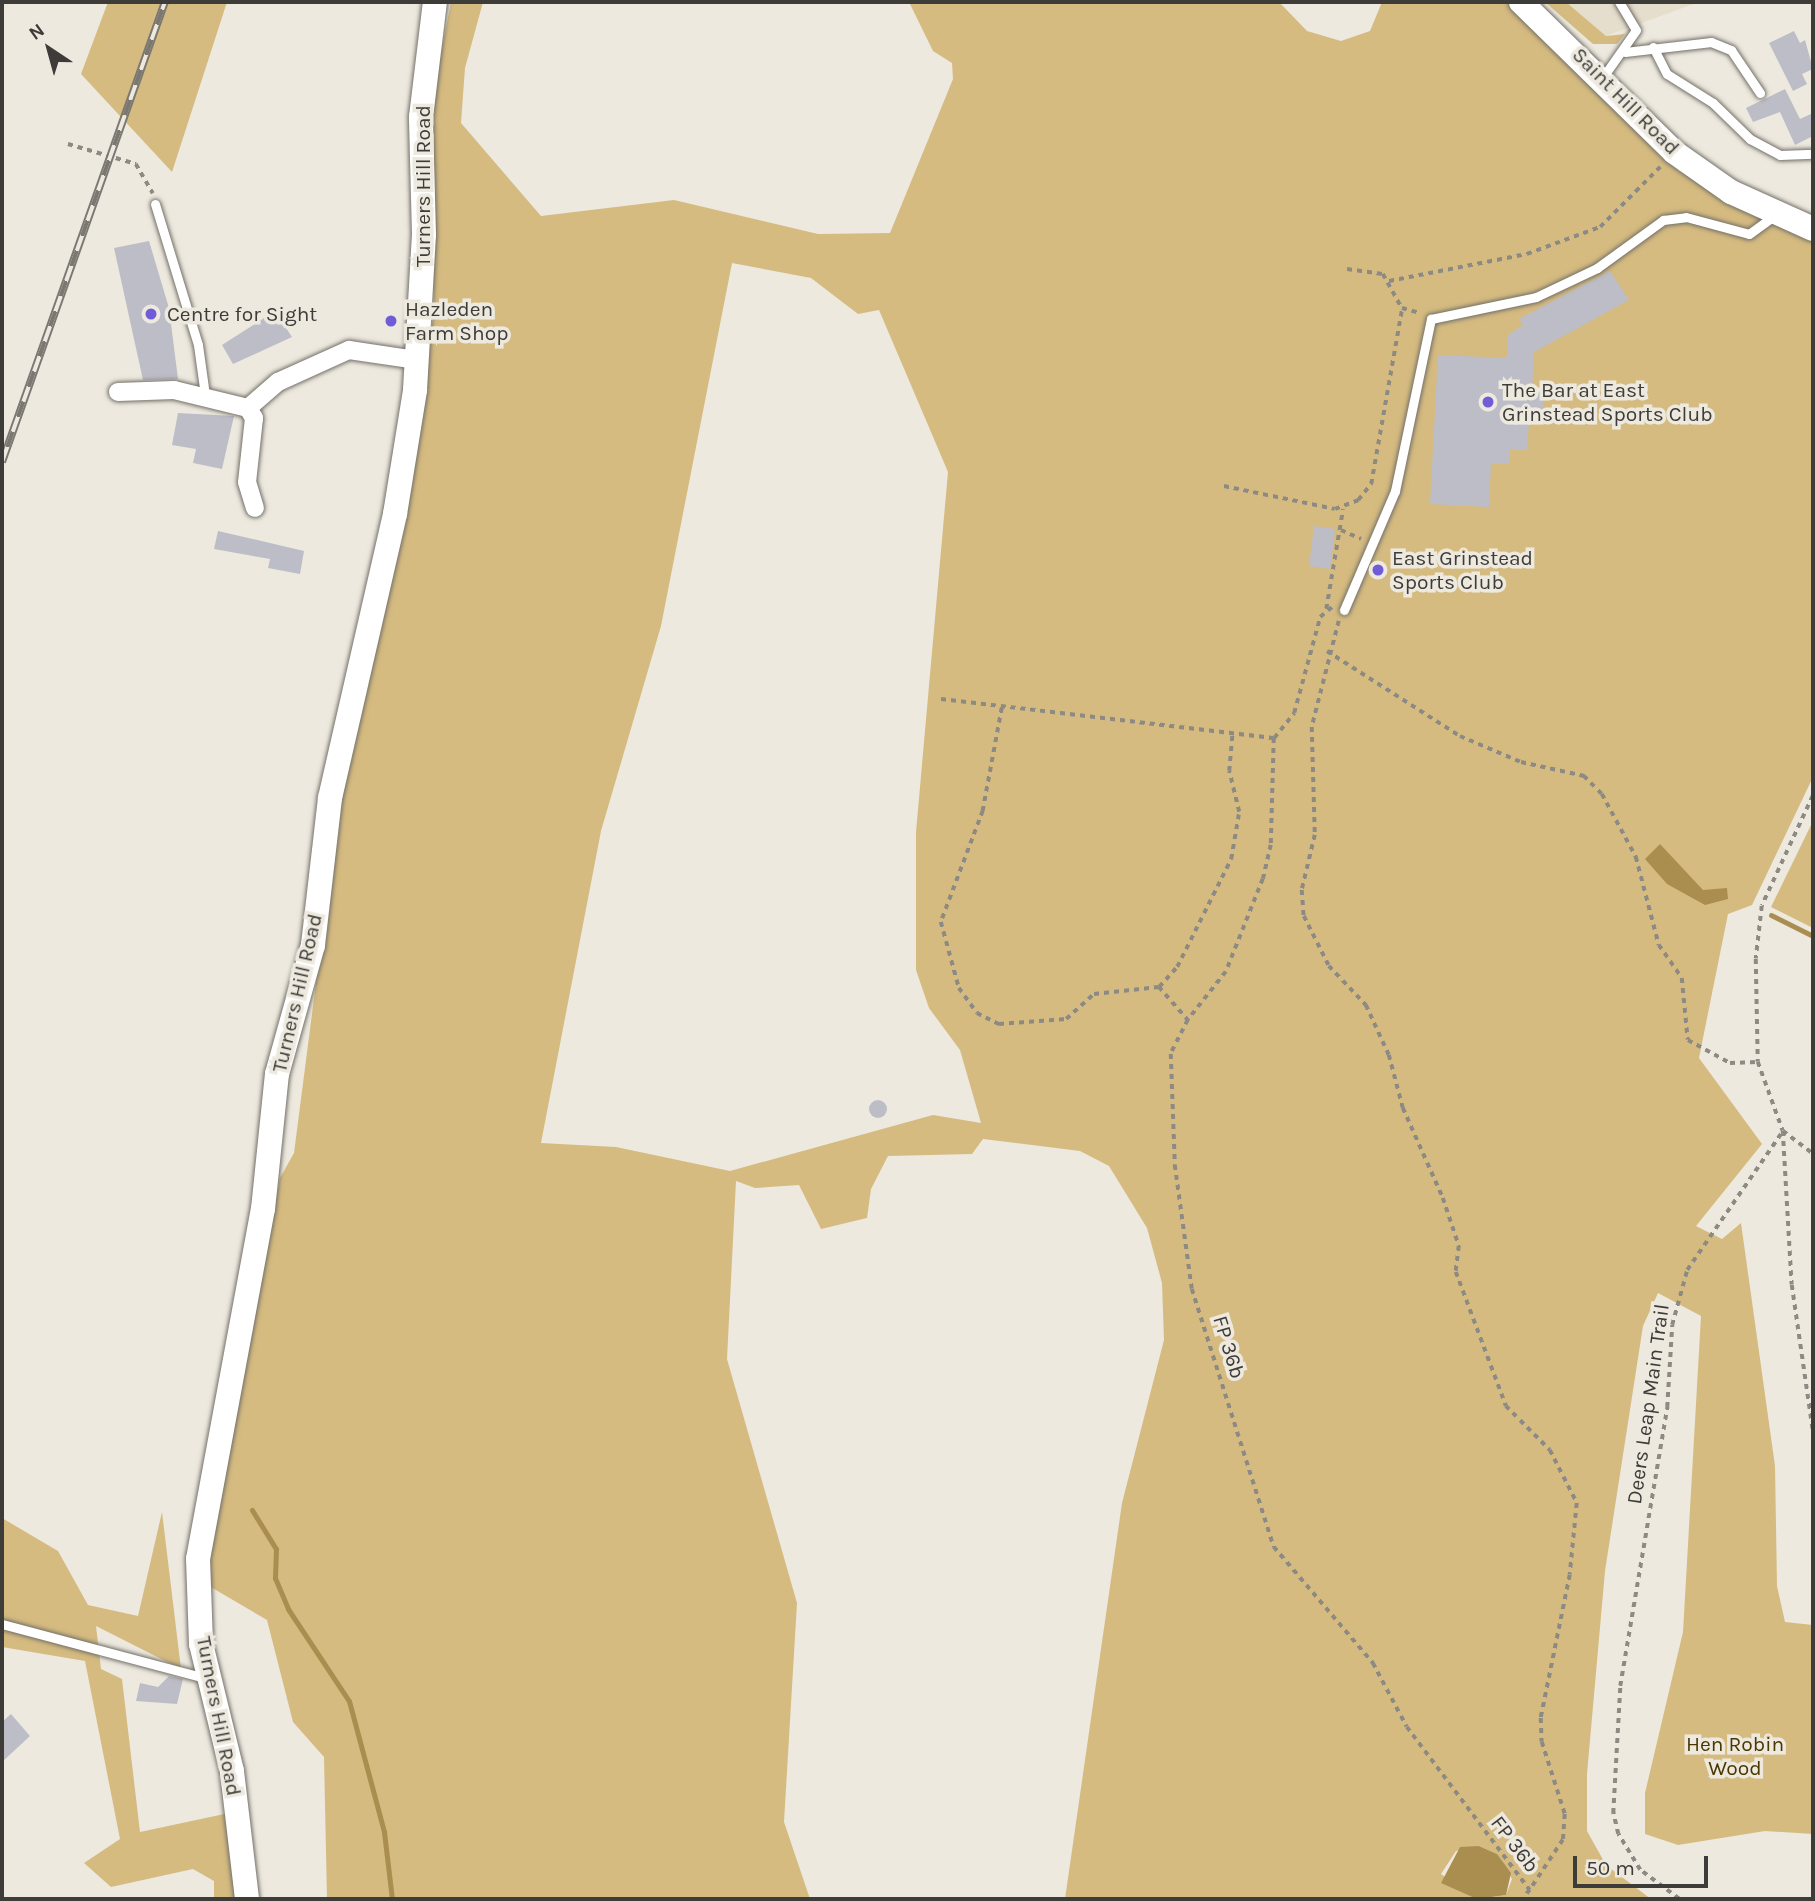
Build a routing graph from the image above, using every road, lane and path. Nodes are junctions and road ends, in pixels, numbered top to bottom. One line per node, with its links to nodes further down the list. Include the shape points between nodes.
1 (435, 2): 18 (main road, Turners Hill Road, via 421,117)
2 (1521, 2): 6 (main road, Saint Hill Road)
3 (1619, 2): 5 (lane, via 1636,30)
4 (1653, 47): 5 (lane); 7 (lane, via 1711,42 1731,50); 10 (lane, via 1667,74 1713,103 1750,139 1780,155)
5 (1625, 52): 6 (lane)
6 (1603, 77): 9 (main road, Saint Hill Road)
7 (1760, 93)
8 (68, 144): 11 (path, via 136,164 151,183)
9 (1674, 152): 12 (main road, Saint Hill Road, via 1731,192); 15 (path, via 1600,227 1527,254)
10 (1813, 154)
11 (155, 204): 20 (lane, via 198,345)
12 (1777, 214): 13 (main road, Saint Hill Road); 17 (lane, via 1749,233 1686,217 1663,220 1597,268 1536,296)
13 (1813, 229)
14 (1347, 270): 15 (path, via 1375,270)
15 (1389, 281): 16 (path)
16 (1402, 308): 17 (path); 24 (path, via 1371,484)
17 (1432, 319): 26 (lane, via 1395,491)
18 (417, 360): 21 (street, via 349,350 278,382); 41 (main road, Turners Hill Road, via 395,514 330,798 313,945 277,1074 263,1209 198,1559 201,1644)
19 (118, 392): 20 (street)
20 (205, 395): 21 (street)
21 (248, 408): 23 (street, via 254,418 247,482)
22 (1224, 486): 24 (path)
23 (255, 508)
24 (1343, 508): 25 (path)
25 (1341, 530): 26 (path); 32 (path, via 1326,609 1294,713 1285,732)
26 (1376, 545): 27 (lane)
27 (1344, 610): 28 (path)
28 (1327, 651): 36 (path, via 1460,736 1521,762 1584,776 1602,794 1636,857 1658,945 1682,978 1688,1040 1730,1063); 42 (path, via 1312,727 1315,835 1302,890 1304,915 1329,966 1366,1005 1389,1055 1403,1108 1455,1234 1456,1272 1506,1406 1550,1450 1577,1503 1570,1575 1541,1718 1542,1742 1565,1814 1563,1840)
29 (941, 699): 30 (path)
30 (1002, 708): 31 (path); 34 (path, via 983,811 947,892 941,922 959,988 977,1013 999,1024 1043,1025 1066,1018 1094,994)
31 (1232, 736): 32 (path); 34 (path, via 1229,771 1239,812 1231,859 1194,940)
32 (1274, 738): 35 (path, FP 36b, via 1271,845 1263,879 1226,972)
33 (1813, 796): 36 (path, via 1762,906)
34 (1159, 987): 35 (path)
35 (1188, 1020): 42 (path, FP 36b, via 1169,1074 1192,1289 1274,1547 1373,1663 1408,1727)
36 (1758, 1062): 37 (path)
37 (1783, 1131): 38 (path); 39 (path, via 1792,1285); 45 (path, Deers Leap Main Trail, via 1687,1270 1672,1325 1667,1407 1620,1686 1613,1813 1618,1835 1640,1870)
38 (1813, 1154)
39 (1813, 1431)
40 (2, 1624): 41 (lane)
41 (210, 1680): 43 (main road, Turners Hill Road, via 232,1771)
42 (1530, 1890): 44 (path, FP 36b)
43 (247, 1899)
44 (1524, 1899)
45 (1679, 1899)

